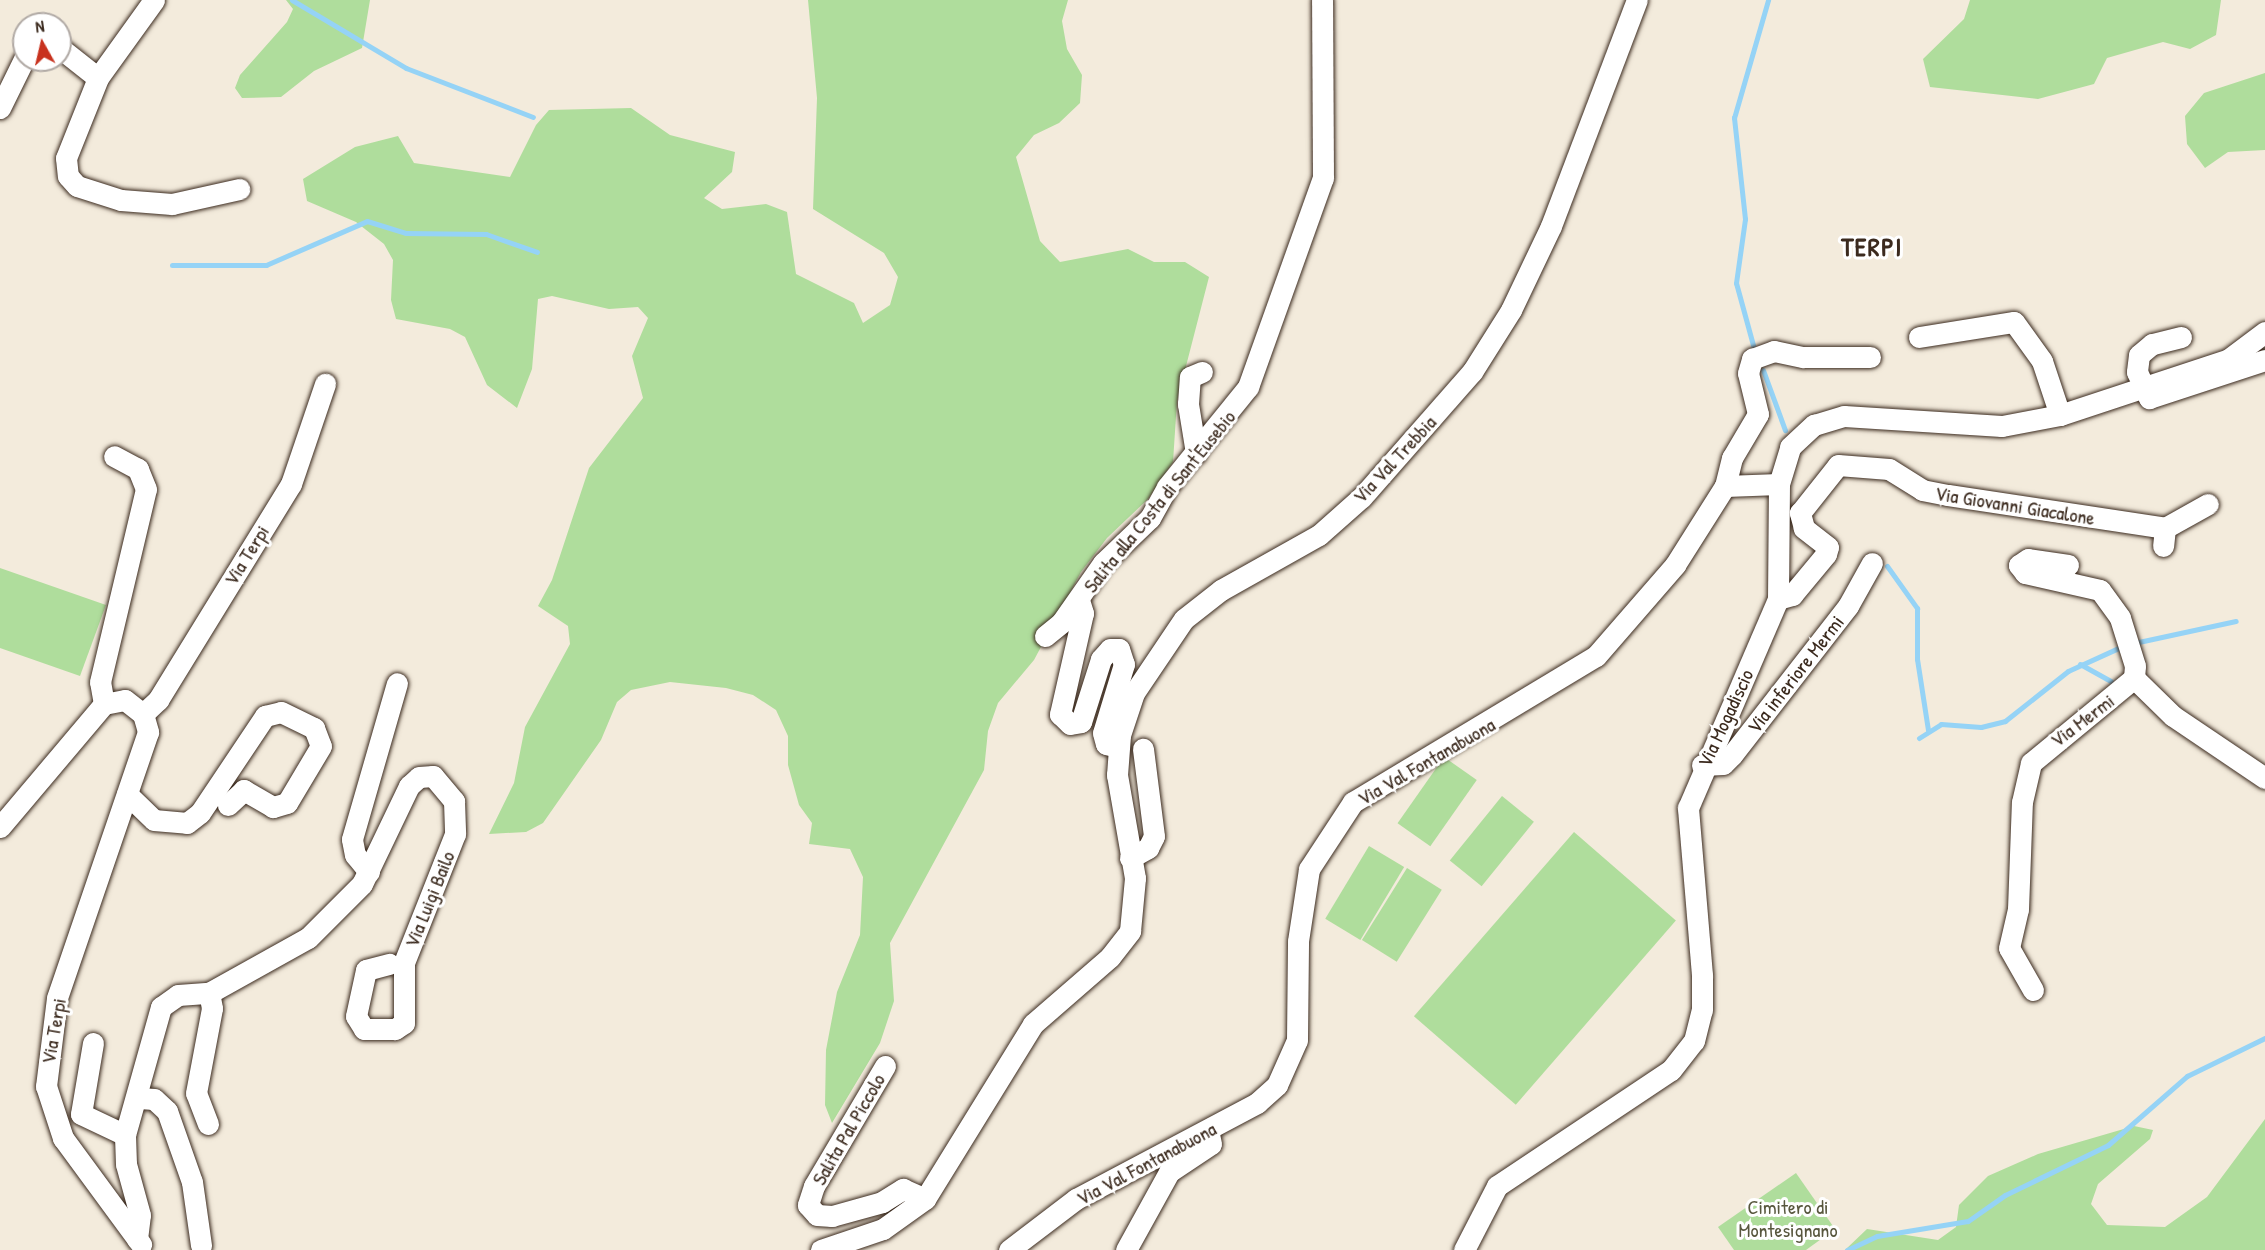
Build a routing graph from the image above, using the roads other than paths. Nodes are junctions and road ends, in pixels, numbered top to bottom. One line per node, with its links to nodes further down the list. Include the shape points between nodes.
1 (154, 0): 6 (street)
2 (1322, 0): 18 (street, Salita alla Costa di Sant'Eusebio, via 1323,178 1255,370 1227,419)
3 (1638, 0): 32 (street, Via Val Trebbia, via 1551,226 1511,310 1472,372 1362,497 1319,535 1221,590 1184,619 1134,693)
4 (72, 57): 6 (street)
5 (18, 72): 7 (street)
6 (98, 78): 8 (street, via 66,158 71,181 121,200 172,204)
7 (0, 108)
8 (239, 189)
9 (2265, 332): 16 (street, Via Mogadiscio, via 2229,359)
10 (1919, 337): 17 (street, via 2014,322 2042,361)
11 (2181, 337): 16 (street, via 2152,344 2139,355)
12 (1870, 357): 21 (street, Via Val Fontanabuona, via 1803,357 1774,351 1752,359 1748,373 1758,414 1732,458)
13 (2265, 360): 16 (street, via 2160,398 2149,398)
14 (1202, 372): 18 (street, via 1190,377 1188,404)
15 (325, 384): 31 (street, Via Terpi, via 291,484 158,700)
16 (2141, 388): 17 (street, Via Mogadiscio)
17 (2060, 416): 20 (street, Via Mogadiscio, via 2002,426 1829,418 1790,447)
18 (1196, 453): 26 (street, Salita alla Costa di Sant'Eusebio, via 1150,518 1103,563)
19 (114, 456): 30 (street, via 138,469 146,489 100,682)
20 (1779, 484): 21 (street); 25 (street, Via Mogadiscio)
21 (1725, 486): 48 (street, Via Val Fontanabuona, via 1675,565 1596,656 1353,802 1326,835 1302,896 1293,1057 1277,1084 1257,1103)
22 (2208, 504): 25 (street, Via Giovanni Giacalone, via 2164,537 1929,491 1889,469 1838,465 1800,513 1804,528 1828,546 1826,554 1792,595)
23 (1872, 563): 34 (street, Via inferiore Mermi, via 1848,606 1732,755 1723,764)
24 (2068, 565): 28 (street, via 2028,559 2019,565 2025,573 2092,584 2123,628)
25 (1778, 599): 34 (street, Via Mogadiscio)
26 (1079, 600): 27 (street); 32 (street, Salita alla Costa di Sant'Eusebio, via 1083,613 1060,714 1070,724 1081,722 1101,659 1110,649 1119,650 1124,664 1103,737)
27 (1045, 636)
28 (2135, 672): 35 (street, Via Mermi, via 2173,716); 42 (street, Via Mermi, via 2097,713 2070,725 2031,763 2009,953)
29 (397, 683): 40 (street, via 352,839 355,855)
30 (104, 704): 31 (street, via 124,700); 38 (street)
31 (143, 714): 36 (street, Via Terpi, via 148,732)
32 (1118, 747): 39 (street, Via Val Trebbia, via 1118,795)
33 (1143, 749): 39 (street, via 1152,823 1148,848)
34 (1702, 765): 56 (street, Via Mogadiscio, via 1688,808 1702,975 1702,1010 1694,1041 1671,1070 1497,1186)
35 (2265, 778)
36 (127, 794): 37 (street, via 154,820 187,823 201,813 265,716 280,712 314,728 321,746 287,803 273,807 238,790); 51 (street, Via Terpi, via 57,998 46,1086 51,1117 63,1138)
37 (228, 805)
38 (0, 827)
39 (1130, 858): 50 (street, via 1137,904 1130,931 1110,957 1033,1024)
40 (369, 872): 41 (street, Via Luigi Bailo, via 409,786 419,777 439,779 454,801 455,834 404,963 404,1023 395,1029 364,1029 356,1016 366,970); 43 (street, Via Luigi Bailo, via 356,892 308,938)
41 (389, 963)
42 (2033, 990)
43 (209, 993): 46 (street, Via Luigi Bailo, via 178,995 161,1007); 47 (street, via 212,1008 196,1093)
44 (93, 1043): 49 (street, via 81,1114)
45 (885, 1066): 50 (street, Salita Pal Piccolo, via 814,1186 808,1205 817,1215 832,1216 882,1202 903,1189)
46 (139, 1098): 49 (street, Via Luigi Bailo); 52 (street, via 162,1103 168,1112 192,1182)
47 (208, 1124)
48 (1208, 1130): 54 (street, Via Val Fontanabuona, via 1086,1193); 55 (street, via 1211,1144 1169,1172)
49 (125, 1135): 51 (street, Via Luigi Bailo, via 126,1164 140,1215)
50 (925, 1199): 53 (street, via 883,1230)
51 (141, 1244)
52 (201, 1245)
53 (821, 1250)
54 (1009, 1250)
55 (1126, 1250)
56 (1464, 1250)

